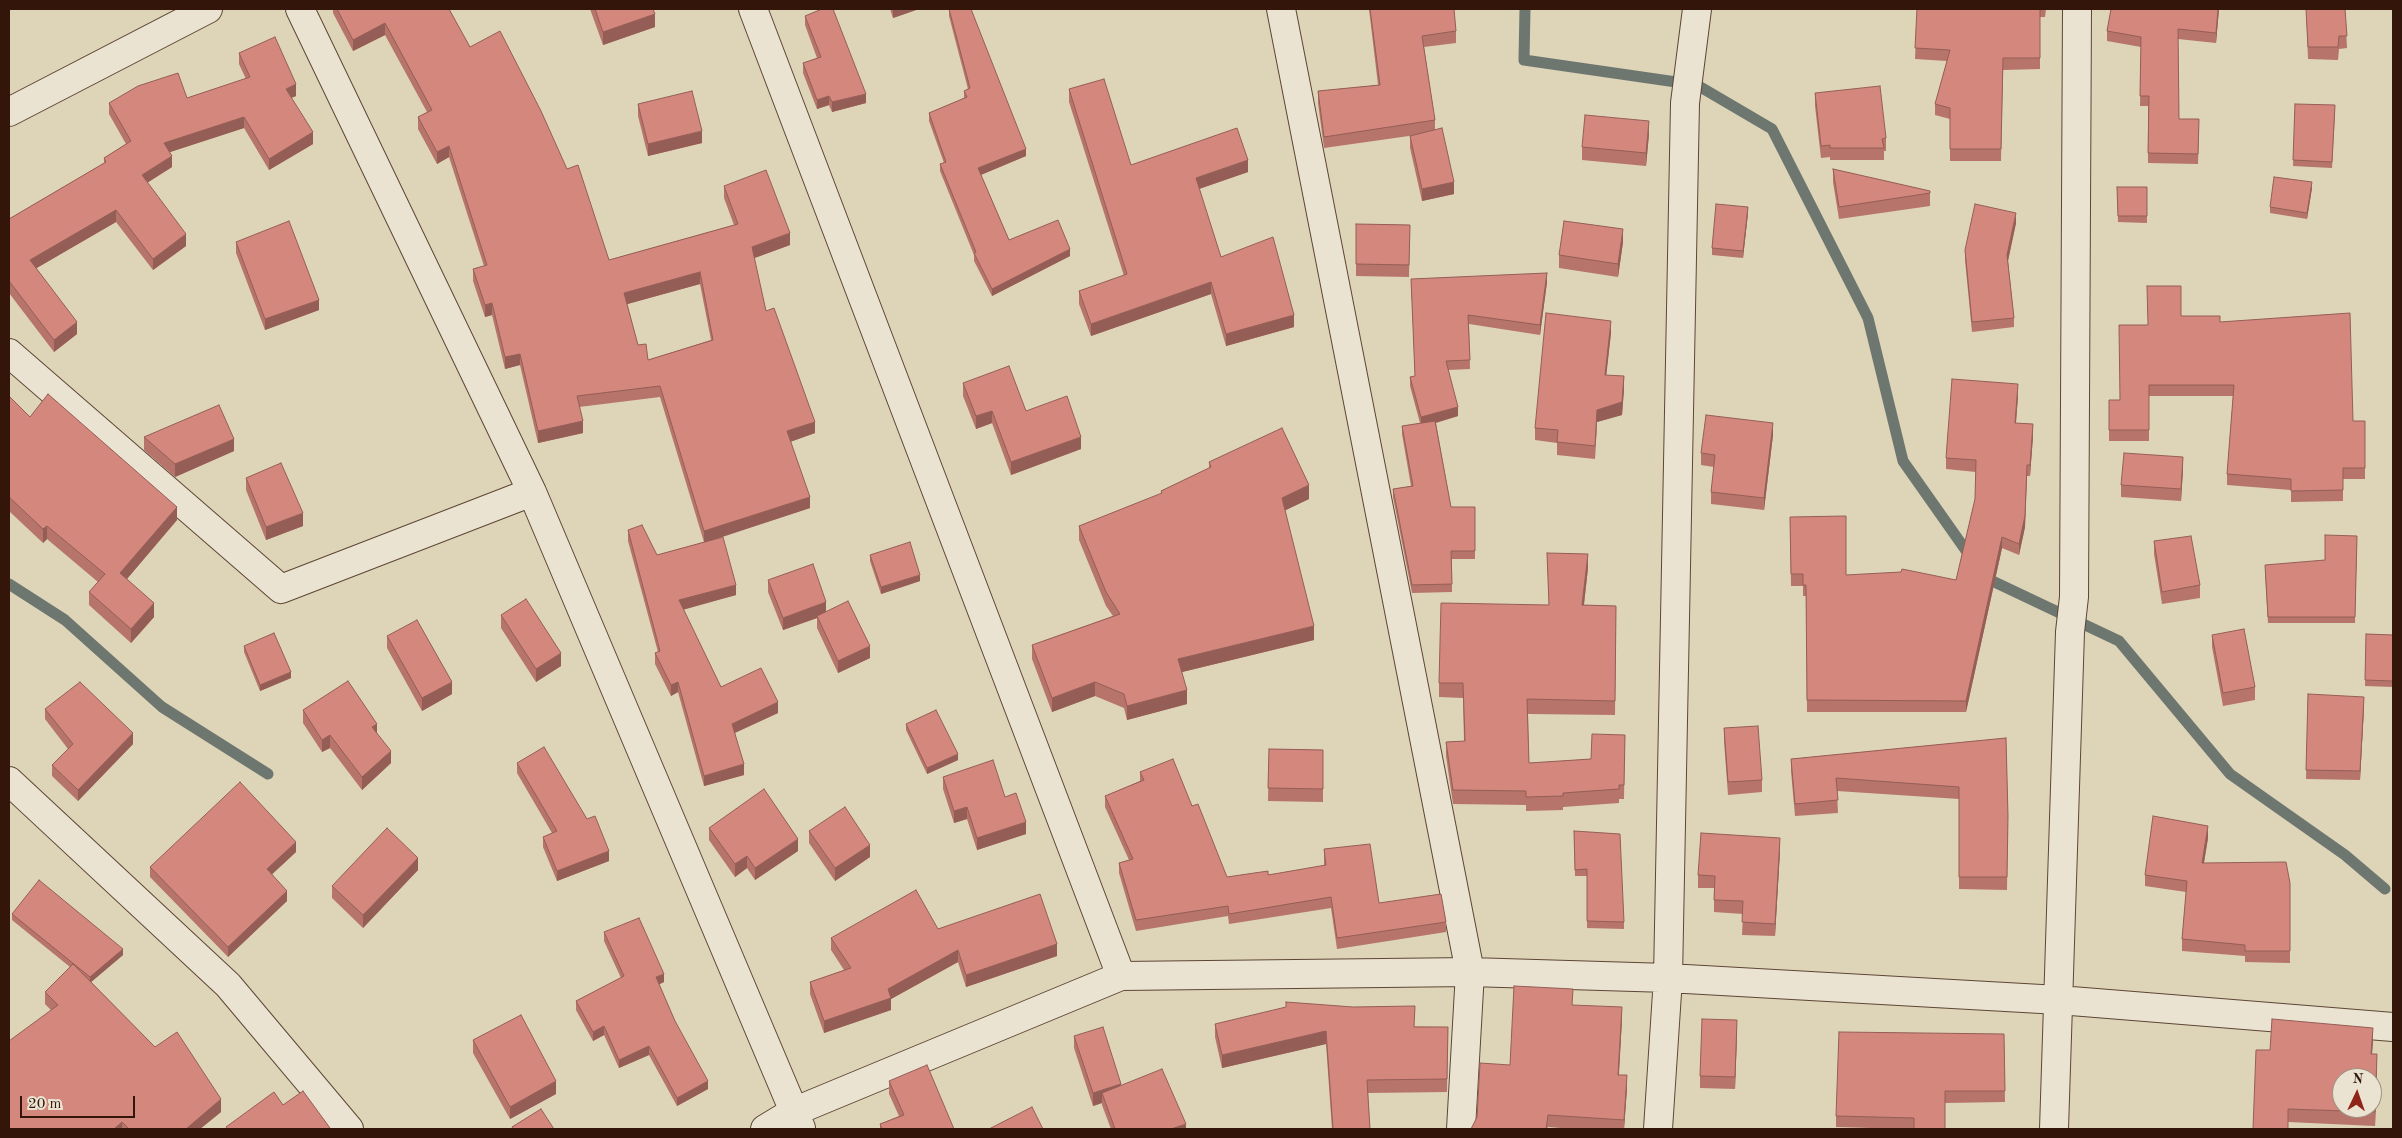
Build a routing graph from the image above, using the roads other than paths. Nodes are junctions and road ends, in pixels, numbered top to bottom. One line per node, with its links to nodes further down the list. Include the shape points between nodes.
1 (208, 9): 7 (street)
2 (300, 9): 9 (street)
3 (753, 9): 12 (street)
4 (1281, 9): 11 (street)
5 (1698, 9): 13 (street, via 1685,103)
6 (2077, 9): 14 (street, via 2074,597 2070,632)
7 (9, 112)
8 (9, 354): 9 (street, via 281,588)
9 (532, 492): 16 (street)
10 (9, 781): 17 (street, via 228,985)
11 (1470, 972): 12 (street); 13 (street); 19 (street)
12 (1121, 976): 16 (street)
13 (1668, 978): 14 (street); 20 (street)
14 (2059, 1000): 15 (street); 21 (street)
15 (2393, 1027)
16 (797, 1121): 18 (street)
17 (349, 1129)
18 (765, 1129)
19 (1461, 1129)
20 (1658, 1129)
21 (2054, 1129)

